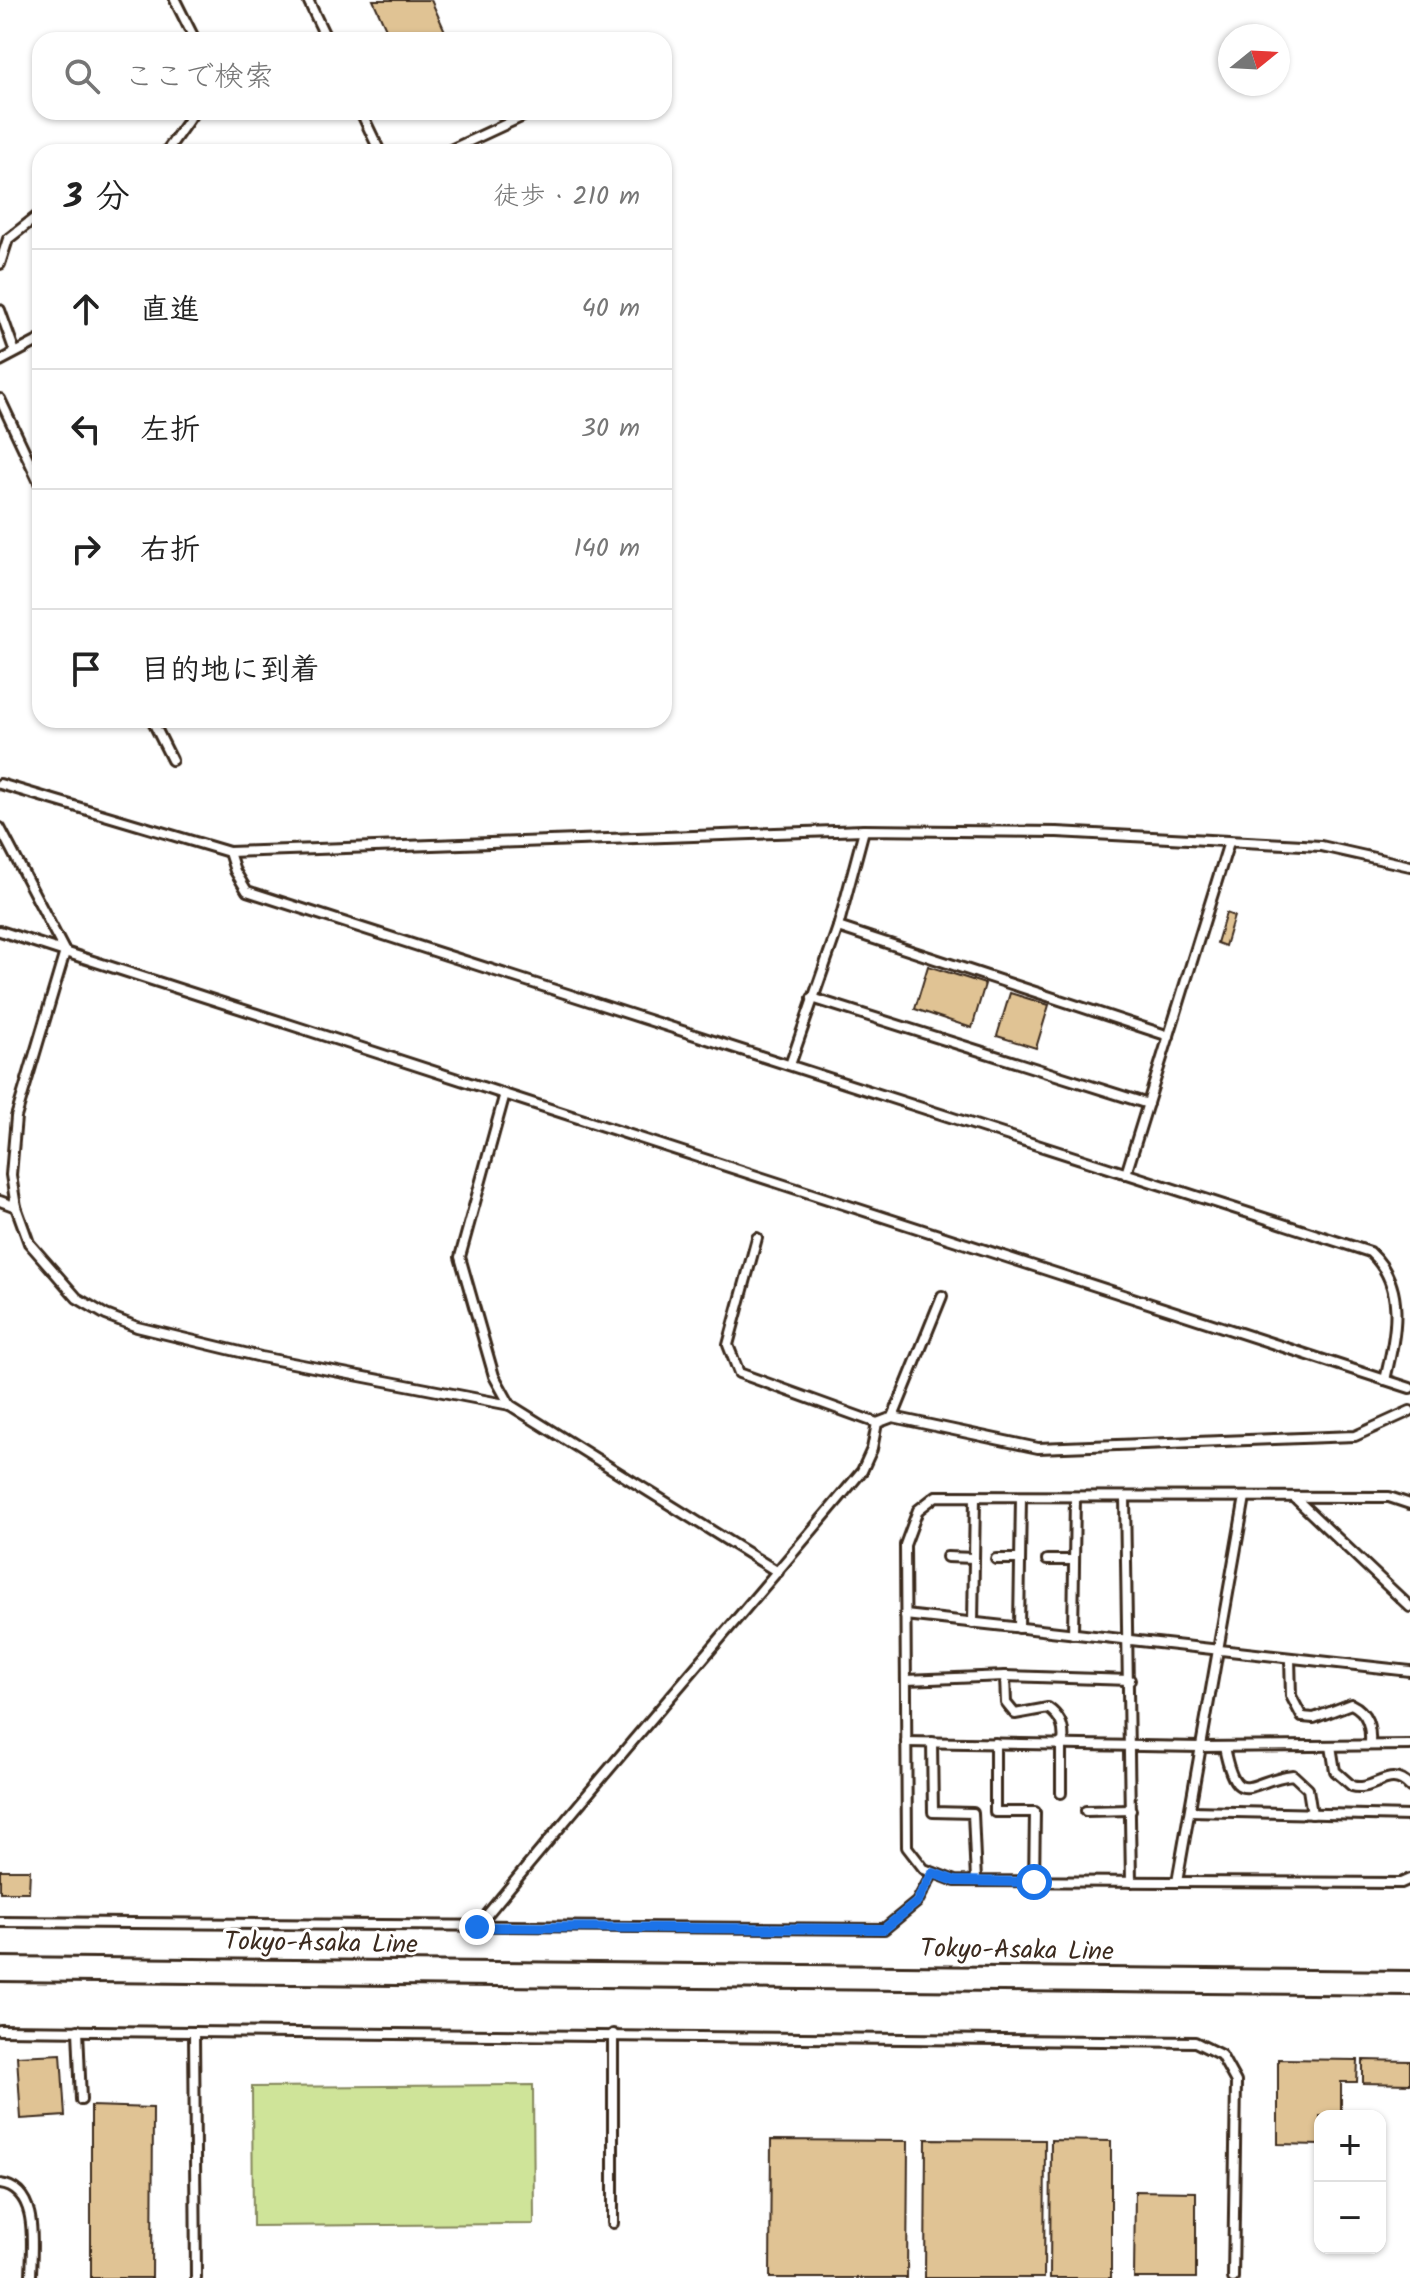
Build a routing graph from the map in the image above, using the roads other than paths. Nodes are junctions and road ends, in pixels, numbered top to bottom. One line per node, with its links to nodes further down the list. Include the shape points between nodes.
1 (175, 0): 3 (lane)
2 (308, 0): 4 (lane)
3 (191, 32)
4 (323, 32)
5 (188, 120): 8 (lane)
6 (365, 120): 9 (lane)
7 (515, 120): 10 (lane)
8 (172, 144)
9 (376, 144)
10 (463, 144)
11 (32, 220): 12 (lane, via 8,239)
12 (0, 264)
13 (0, 310): 15 (lane)
14 (32, 344): 15 (lane)
15 (15, 352): 16 (lane)
16 (0, 361)
17 (0, 399): 18 (lane)
18 (32, 467)
19 (156, 728): 20 (lane)
20 (172, 760)
21 (0, 784): 25 (lane)
22 (0, 828): 29 (lane)
23 (864, 830): 24 (lane, via 1057,832); 25 (lane); 27 (lane)
24 (1229, 842): 26 (lane, via 1321,846); 31 (lane)
25 (229, 852): 32 (lane, via 247,891)
26 (1410, 866)
27 (838, 927): 30 (lane); 31 (lane)
28 (0, 931): 29 (lane)
29 (65, 952): 33 (lane); 37 (lane, via 16,1117 11,1175)
30 (812, 998): 32 (lane); 34 (lane)
31 (1169, 1036): 34 (lane)
32 (790, 1065): 35 (lane)
33 (504, 1097): 40 (lane, via 967,1241); 42 (lane, via 460,1257 494,1376)
34 (1148, 1104): 35 (lane)
35 (1126, 1174): 40 (lane, via 1370,1252 1382,1262 1392,1286 1398,1322)
36 (0, 1201): 37 (lane)
37 (16, 1207): 42 (lane, via 29,1243 53,1274 77,1298 106,1315 261,1357)
38 (757, 1238): 45 (lane, via 728,1345 739,1373)
39 (942, 1296): 44 (lane)
40 (1385, 1380): 41 (lane)
41 (1410, 1388)
42 (510, 1405): 59 (lane)
43 (1410, 1411): 44 (lane, via 1355,1436 1038,1448)
44 (893, 1417): 45 (lane)
45 (877, 1423): 59 (lane, via 862,1471)
46 (975, 1497): 47 (lane); 54 (lane); 61 (lane, via 936,1496 918,1510 905,1545)
47 (1021, 1497): 48 (lane); 56 (lane)
48 (1075, 1497): 49 (lane); 58 (lane)
49 (1125, 1497): 50 (lane); 65 (lane)
50 (1245, 1497): 51 (lane); 66 (lane)
51 (1295, 1497): 52 (lane, via 1389,1497); 60 (lane)
52 (1410, 1504)
53 (947, 1557): 54 (lane)
54 (974, 1558): 62 (lane)
55 (996, 1559): 56 (lane)
56 (1020, 1559): 63 (lane)
57 (1047, 1560): 58 (lane)
58 (1074, 1560): 64 (lane)
59 (778, 1572): 96 (lane)
60 (1410, 1607)
61 (905, 1615): 62 (lane); 70 (lane)
62 (973, 1623): 63 (lane)
63 (1019, 1628): 64 (lane)
64 (1073, 1634): 65 (lane)
65 (1130, 1640): 66 (lane); 71 (lane)
66 (1217, 1650): 67 (lane); 80 (lane)
67 (1290, 1658): 68 (lane); 77 (lane, via 1291,1696 1302,1717 1314,1718 1351,1704 1364,1713)
68 (1410, 1671)
69 (1005, 1676): 70 (lane); 71 (lane); 75 (lane, via 1006,1703 1015,1714 1048,1708 1059,1717)
70 (906, 1680): 72 (lane)
71 (1130, 1680): 76 (lane)
72 (906, 1742): 73 (lane); 89 (lane, via 907,1847)
73 (932, 1742): 74 (lane); 91 (lane, via 933,1812 973,1813)
74 (995, 1743): 75 (lane); 92 (lane, via 995,1812 1035,1812)
75 (1062, 1743): 76 (lane); 83 (lane)
76 (1131, 1744): 80 (lane); 84 (lane)
77 (1370, 1745): 78 (lane); 79 (lane)
78 (1410, 1745)
79 (1331, 1746): 81 (lane); 82 (lane, via 1335,1771 1352,1786 1387,1777)
80 (1201, 1747): 81 (lane); 86 (lane)
81 (1224, 1747): 87 (lane, via 1237,1783 1254,1788 1293,1775 1308,1789)
82 (1410, 1787)
83 (1061, 1793)
84 (1131, 1810): 85 (lane); 93 (lane)
85 (1086, 1811)
86 (1190, 1811): 87 (lane); 94 (lane)
87 (1312, 1814): 88 (lane)
88 (1410, 1816)
89 (933, 1873): 91 (lane); 96 (lane, via 917,1902 884,1929)
90 (1410, 1879): 94 (lane)
91 (976, 1881): 92 (lane)
92 (1034, 1882): 93 (lane)
93 (1131, 1882): 94 (lane)
94 (1177, 1882)
95 (0, 1922): 96 (lane)
96 (477, 1927)
97 (0, 1969): 98 (main road, Tokyo-Asaka Line)
98 (1410, 1983)
99 (0, 2030): 100 (lane)
100 (78, 2030): 101 (lane); 103 (lane)
101 (194, 2032): 102 (lane); 107 (lane)
102 (613, 2034): 105 (lane); 108 (lane, via 1209,2046 1231,2068 1236,2082)
103 (81, 2100)
104 (0, 2184): 106 (lane, via 27,2204)
105 (613, 2223)
106 (31, 2278)
107 (196, 2278)
108 (1233, 2278)

